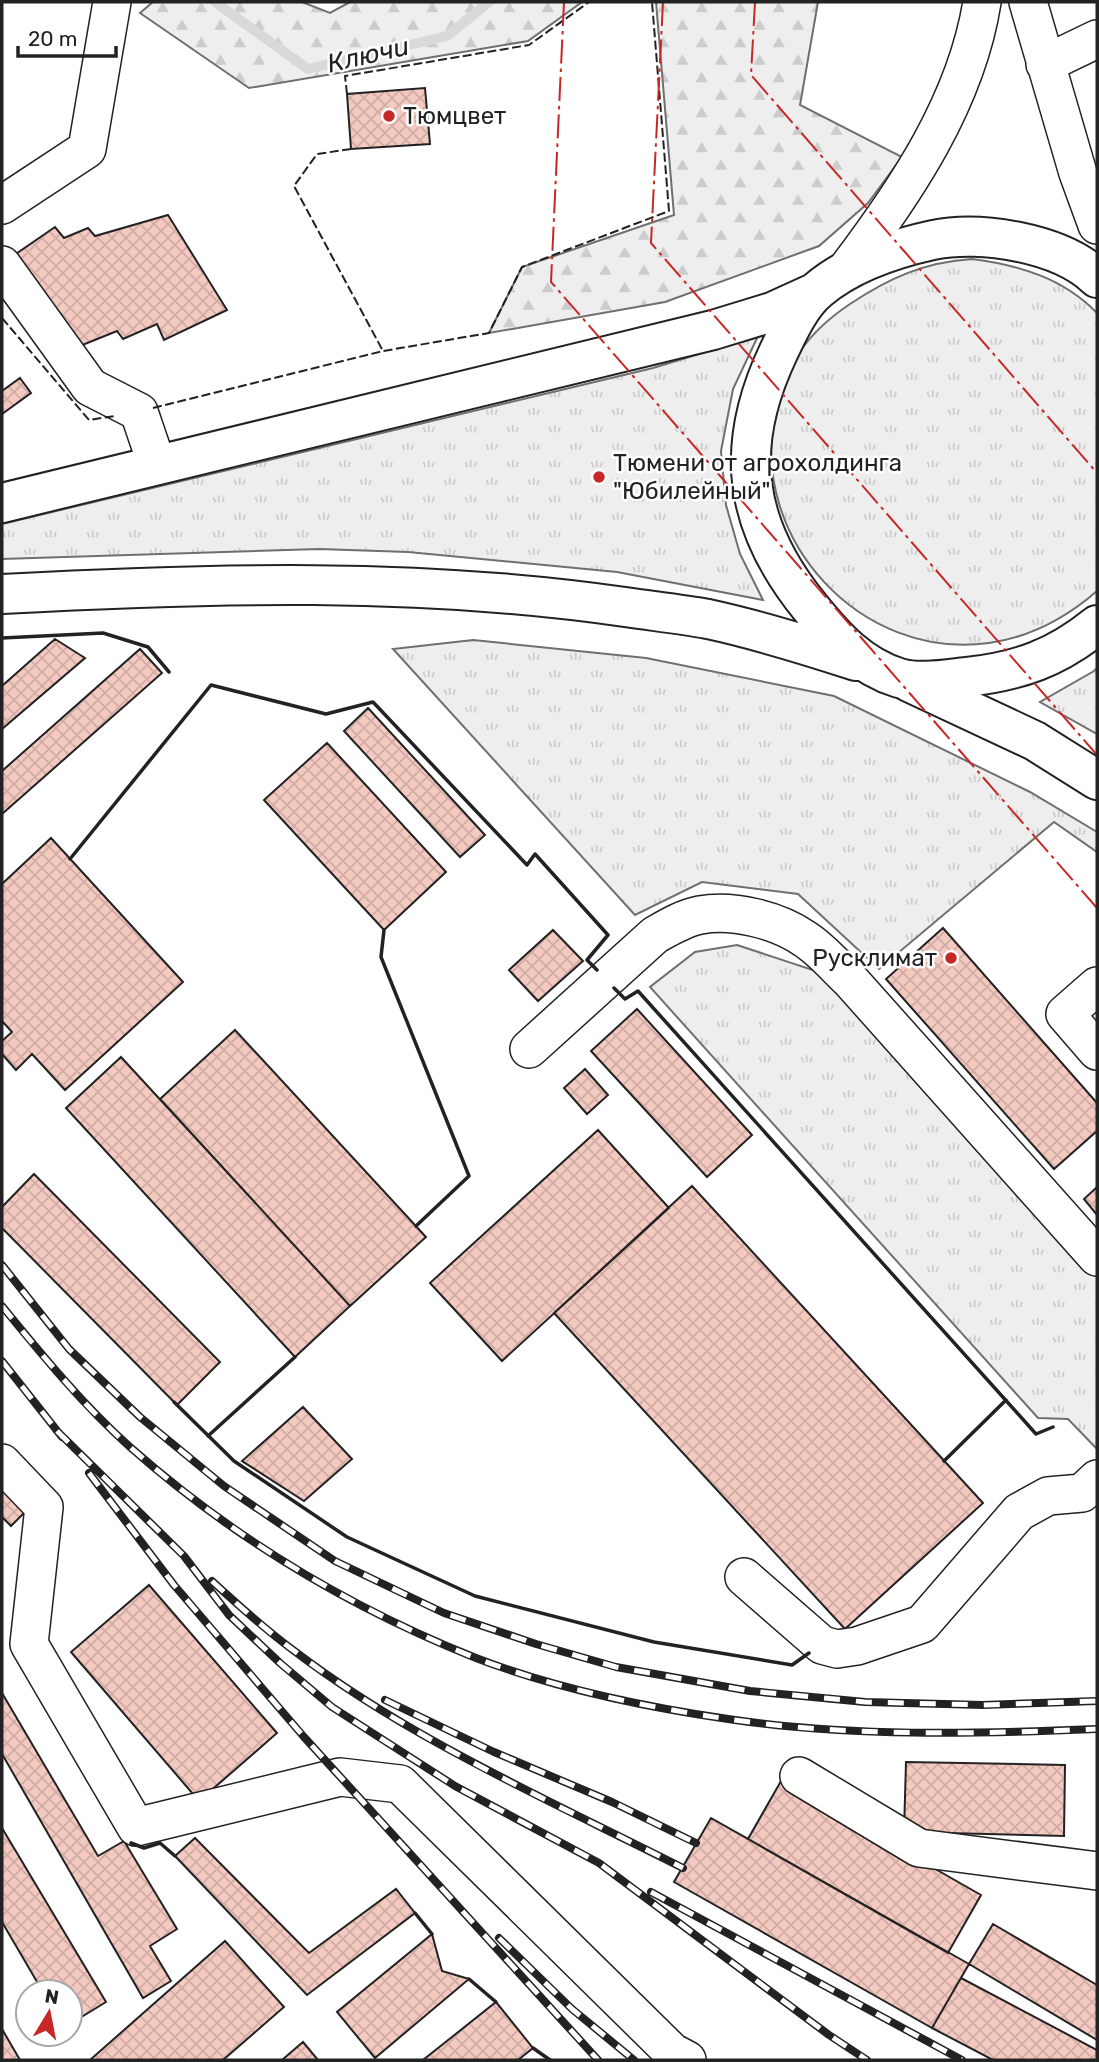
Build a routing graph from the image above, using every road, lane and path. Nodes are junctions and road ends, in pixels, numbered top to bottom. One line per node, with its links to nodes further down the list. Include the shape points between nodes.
1 (113, 2): 6 (street, via 87,149)
2 (982, 2): 9 (street, via 972,49 949,108 878,228)
3 (1028, 2): 5 (street)
4 (1097, 38): 5 (street)
5 (1045, 64): 7 (street)
6 (2, 205)
7 (1097, 225)
8 (2, 265): 12 (street, via 90,387 139,412)
9 (846, 270): 10 (main road, via 907,246 945,237 983,237 1057,254); 11 (main road)
10 (1097, 278)
11 (816, 292): 12 (main road, via 772,312 713,330); 16 (main road, via 788,333 760,400 752,430 754,502 764,534 796,590)
12 (157, 466): 13 (main road)
13 (2, 503)
14 (2, 594): 16 (main road, via 209,584 394,585 504,592 706,619)
15 (1097, 625): 17 (main road, via 1070,646 996,674)
16 (862, 662): 17 (main road)
17 (901, 679): 18 (main road, via 1035,741)
18 (1097, 780)
19 (1097, 986): 21 (street, via 1065,1014)
20 (529, 1049): 22 (street, via 655,935 676,922 729,914 782,927 807,940 850,980)
21 (1097, 1051)
22 (1097, 1257)
23 (2, 1463): 28 (street, via 44,1507 29,1644 136,1827 340,1777 400,1784 672,2052)
24 (1090, 1486): 25 (street, via 1048,1496 1019,1512 922,1624 857,1646 837,1649 822,1645)
25 (744, 1577)
26 (799, 1776): 27 (street, via 919,1848)
27 (1097, 1871)
28 (687, 2060)

